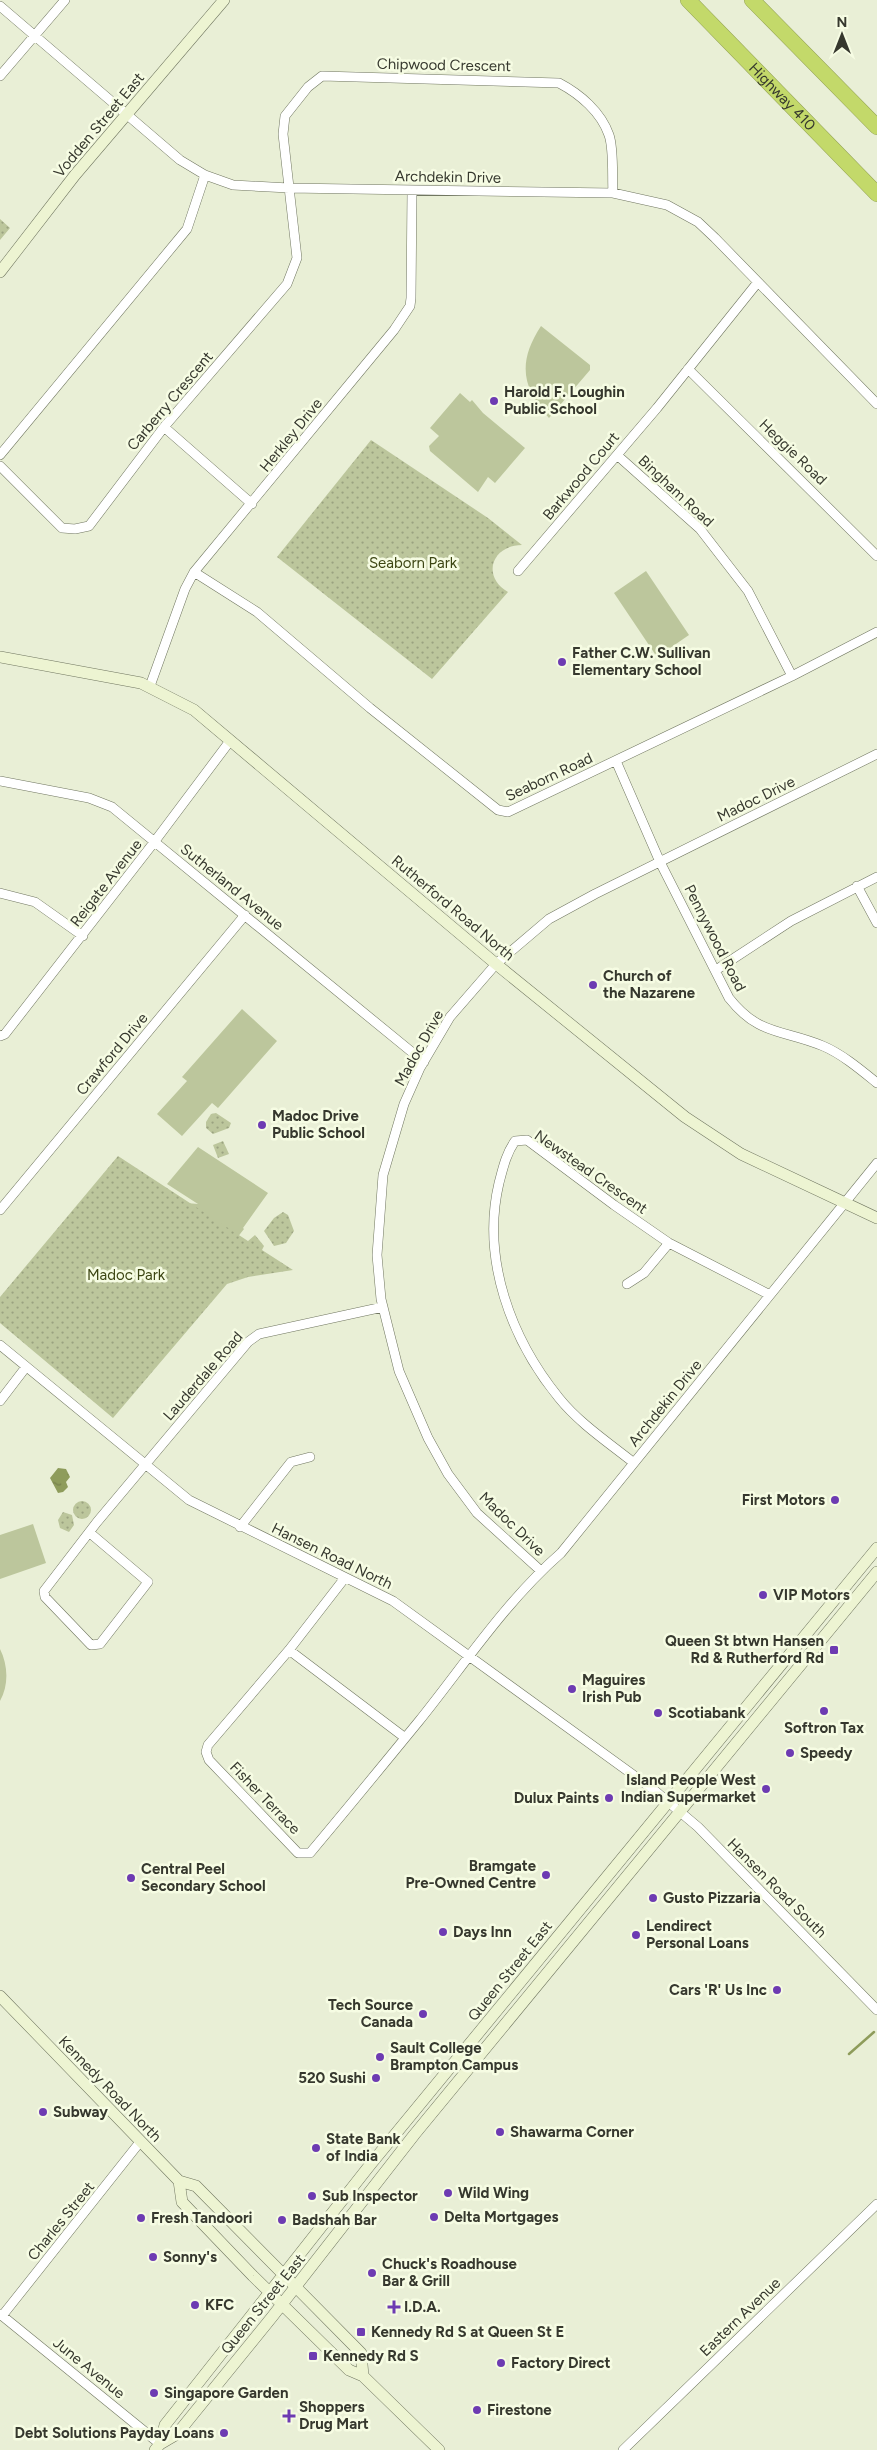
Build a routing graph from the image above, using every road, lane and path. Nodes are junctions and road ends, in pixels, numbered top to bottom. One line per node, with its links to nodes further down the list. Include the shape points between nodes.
1 (65, 0): 6 (street)
2 (224, 0): 8 (main road, Vodden Street East)
3 (688, 0): 14 (highway, Highway 410)
4 (752, 0): 9 (highway)
5 (0, 6): 6 (street, Archdekin Drive)
6 (34, 36): 7 (street); 8 (street, Archdekin Drive)
7 (0, 76)
8 (128, 115): 10 (street, Archdekin Drive, via 180,160); 15 (main road, Vodden Street East, via 75,175)
9 (877, 127)
10 (205, 175): 11 (street, Archdekin Drive, via 233,185); 20 (street, via 187,229)
11 (289, 188): 12 (street, Archdekin Drive); 13 (street, Chipwood Crescent, via 283,134 285,116 308,87 322,76 330,76 559,83 585,100 610,136); 19 (street, Carberry Crescent, via 297,258 288,284)
12 (412, 191): 13 (street, Archdekin Drive); 23 (street, Herkley Drive, via 410,306)
13 (613, 193): 16 (street, Archdekin Drive, via 667,205 698,222)
14 (877, 194)
15 (0, 272)
16 (758, 282): 17 (street, Barkwood Court); 18 (street, Archdekin Drive)
17 (688, 370): 21 (street, Barkwood Court); 24 (street, Heggie Road)
18 (877, 404)
19 (164, 427): 22 (street, Carberry Crescent, via 89,526 62,528); 23 (street)
20 (0, 455)
21 (617, 455): 25 (street, Barkwood Court); 29 (street, Bingham Road, via 700,528 748,591)
22 (0, 466)
23 (252, 504): 26 (street, Herkley Drive)
24 (877, 556)
25 (518, 571)
26 (194, 572): 30 (street, Herkley Drive); 33 (street, Seaborn Road, via 257,612 498,810 516,810)
27 (877, 632): 29 (street, Seaborn Road)
28 (0, 657): 30 (main road, Rutherford Road North)
29 (792, 676): 33 (street, Seaborn Road)
30 (150, 686): 31 (main road, Rutherford Road North, via 194,710)
31 (230, 741): 35 (street, Reigate Avenue); 43 (main road, Rutherford Road North)
32 (877, 754): 36 (street, Madoc Drive)
33 (616, 761): 36 (street, Pennywood Road)
34 (0, 781): 35 (street, Sutherland Avenue, via 89,798 112,807)
35 (155, 842): 40 (street, Sutherland Avenue); 42 (street, Reigate Avenue)
36 (660, 862): 43 (street, Madoc Drive, via 549,919); 44 (street, Pennywood Road)
37 (877, 877): 38 (street)
38 (857, 886): 41 (street); 44 (street, via 791,921)
39 (0, 893): 42 (street, via 34,902)
40 (245, 915): 46 (street, Sutherland Avenue); 49 (street, Crawford Drive)
41 (877, 923)
42 (83, 936): 45 (street, Reigate Avenue, via 5,1034)
43 (496, 964): 46 (street, Madoc Drive, via 450,1017); 50 (main road, Rutherford Road North, via 685,1117 741,1154)
44 (716, 970): 47 (street, Pennywood Road, via 729,998 755,1024 824,1046)
45 (0, 1036)
46 (424, 1062): 56 (street, Madoc Drive, via 404,1104 383,1175 377,1256)
47 (877, 1083)
48 (877, 1163): 50 (street, Archdekin Drive)
49 (4, 1199): 51 (street, Crawford Drive)
50 (846, 1201): 52 (main road, Rutherford Road North); 55 (street, Archdekin Drive)
51 (0, 1210)
52 (877, 1218)
53 (669, 1243): 54 (street, via 644,1273); 55 (street, Newstead Crescent); 61 (street, Newstead Crescent, via 527,1140 515,1141 507,1151 493,1208 494,1255 503,1295 534,1363 560,1399)
54 (627, 1284)
55 (770, 1295): 61 (street, Archdekin Drive)
56 (384, 1307): 62 (street, Lauderdale Road, via 259,1334 248,1342); 66 (street, Madoc Drive, via 399,1371 428,1438 448,1474 477,1513)
57 (0, 1345): 58 (street, Hansen Road North)
58 (26, 1367): 59 (street); 62 (street, Hansen Road North)
59 (0, 1401)
60 (310, 1457): 63 (street, via 291,1462)
61 (634, 1463): 66 (street, Archdekin Drive, via 561,1554)
62 (146, 1465): 63 (street, Hansen Road North, via 189,1500); 64 (street, Lauderdale Road)
63 (240, 1527): 68 (street, Hansen Road North)
64 (90, 1533): 64 (street, Lauderdale Road, via 44,1591 44,1597 90,1646 95,1646 100,1644 148,1582)
65 (877, 1548): 73 (main road, Queen Street East)
66 (541, 1571): 70 (street, Archdekin Drive)
67 (877, 1572): 74 (main road, Queen Street East)
68 (344, 1578): 69 (street, Fisher Terrace); 70 (street, Hansen Road North, via 392,1601)
69 (289, 1650): 71 (street); 71 (street, Fisher Terrace, via 208,1745 206,1752 209,1760 298,1853 310,1852)
70 (469, 1656): 71 (street, Fisher Terrace); 72 (street, Hansen Road North)
71 (404, 1737)
72 (654, 1790): 73 (street, Hansen Road South)
73 (668, 1802): 74 (street, Hansen Road South); 80 (main road, Queen Street East, via 370,2165)
74 (680, 1812): 76 (street, Hansen Road South); 81 (main road, Queen Street East, via 414,2134)
75 (0, 1996): 77 (main road, Kennedy Road North)
76 (877, 2010)
77 (140, 2142): 78 (main road, Kennedy Road North); 84 (street, Charles Street)
78 (179, 2181): 80 (main road, Kennedy Road North, via 196,2186); 82 (main road, via 182,2202)
79 (877, 2204): 88 (street, Eastern Avenue)
80 (284, 2276): 81 (main road, Kennedy Road North); 82 (main road, Queen Street East)
81 (295, 2288): 83 (main road, Queen Street East); 85 (main road, Kennedy Road North, via 361,2353)
82 (270, 2293): 83 (main road); 86 (main road, Queen Street East, via 165,2425)
83 (282, 2304): 85 (main road, via 349,2370); 86 (main road, Queen Street East, via 177,2434)
84 (1, 2315): 86 (street, June Avenue)
85 (363, 2376): 87 (main road)
86 (158, 2447)
87 (439, 2450)
88 (623, 2450)

